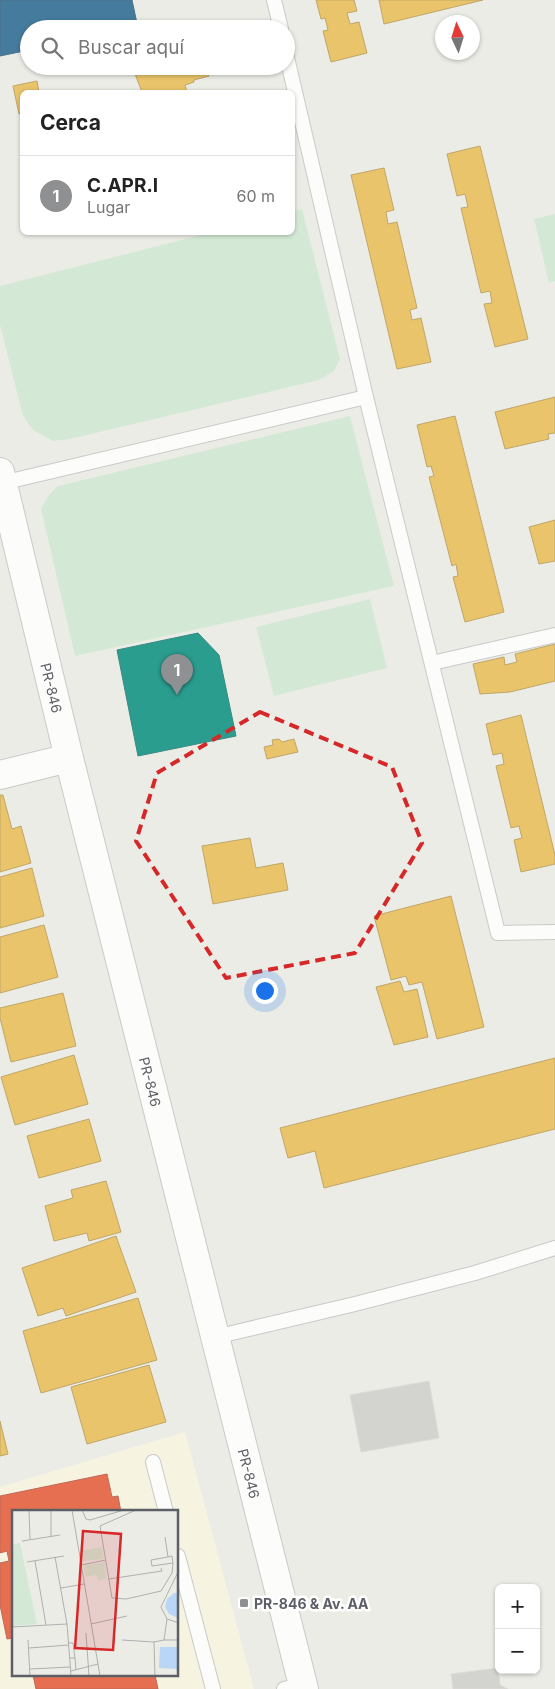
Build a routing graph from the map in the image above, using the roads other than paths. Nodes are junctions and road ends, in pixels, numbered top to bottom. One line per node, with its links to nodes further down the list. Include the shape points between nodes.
1 (274, 0): 2 (lane)
2 (278, 20)
3 (291, 75): 4 (lane)
4 (294, 90)
5 (295, 93): 6 (lane)
6 (366, 397): 7 (lane); 9 (lane)
7 (1, 477): 10 (street, PR-846 / PR-846)
8 (555, 635): 9 (lane)
9 (432, 663): 12 (lane, via 498,933)
10 (69, 758): 11 (street); 14 (street, PR-846 / PR-846)
11 (0, 775)
12 (555, 932)
13 (555, 1248): 14 (lane, via 476,1274)
14 (215, 1337): 18 (street, PR-846 / PR-846)
15 (153, 1462): 16 (lane)
16 (165, 1510)
17 (179, 1560): 19 (lane)
18 (297, 1687)
19 (213, 1689)

